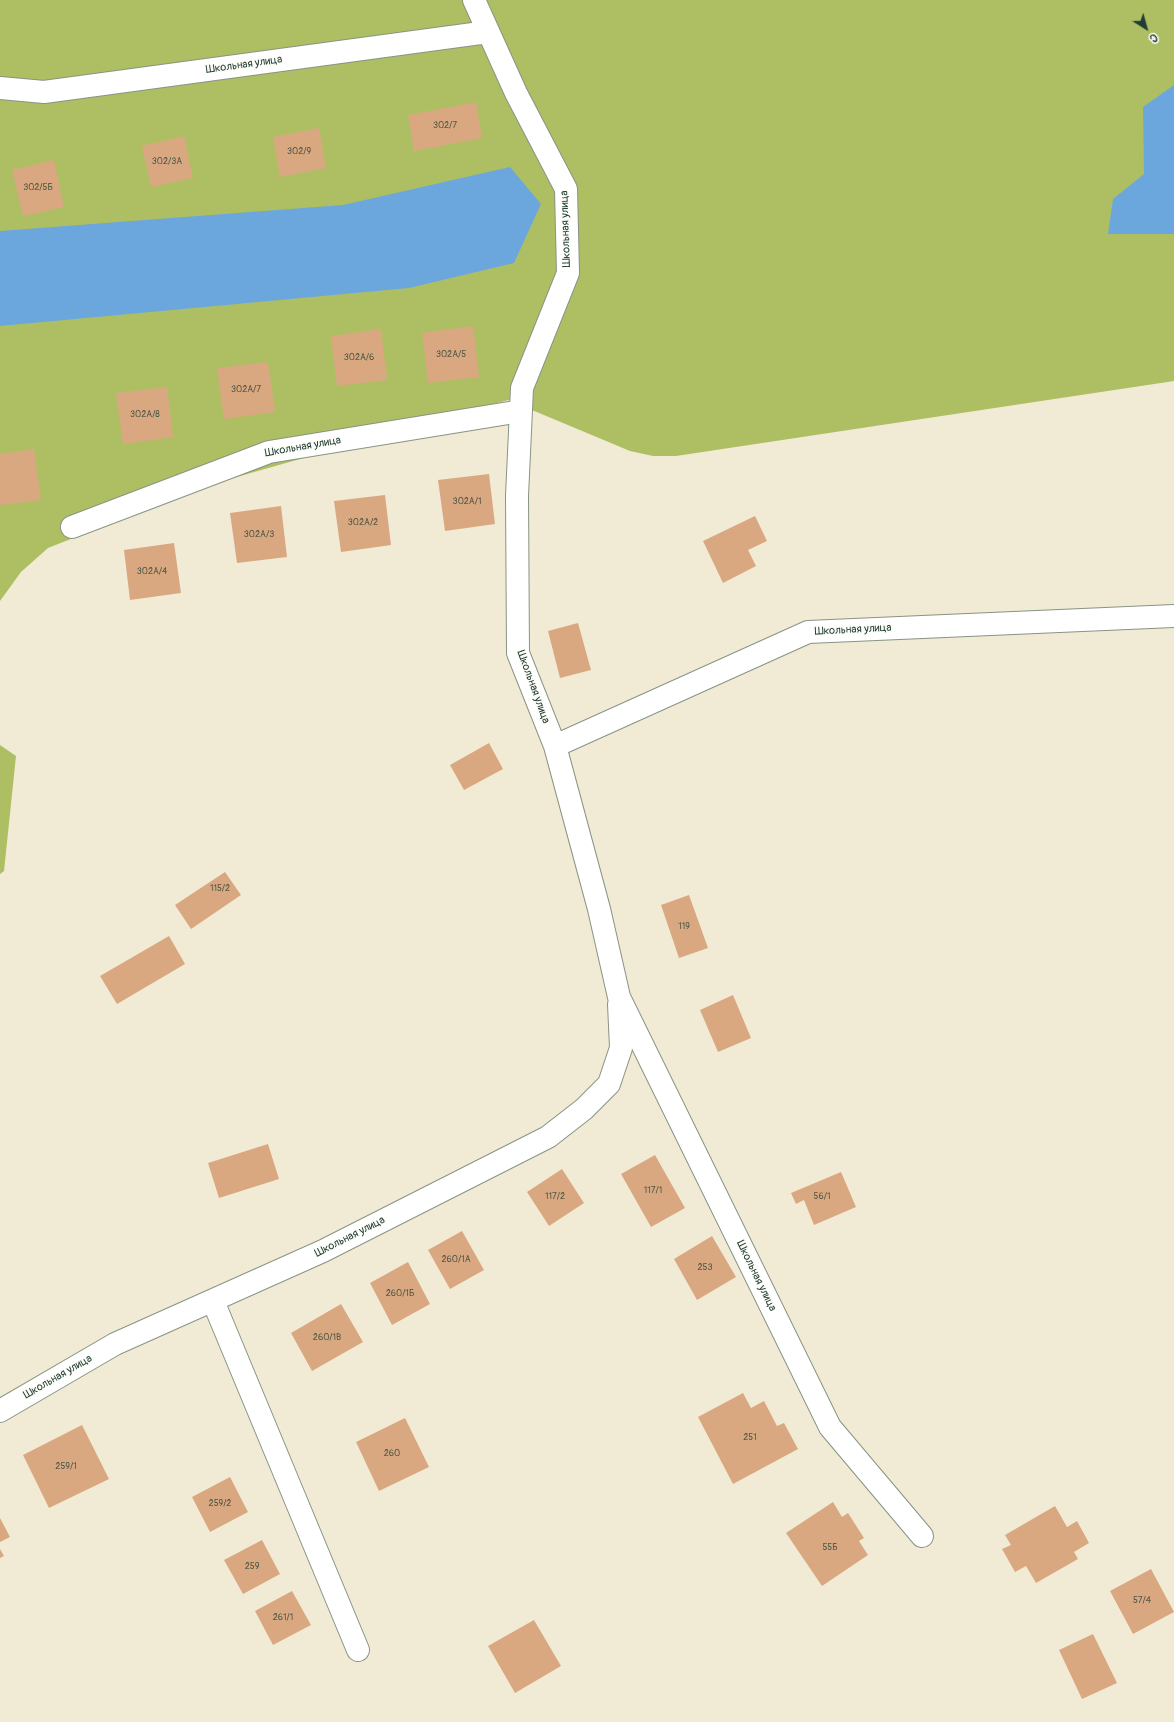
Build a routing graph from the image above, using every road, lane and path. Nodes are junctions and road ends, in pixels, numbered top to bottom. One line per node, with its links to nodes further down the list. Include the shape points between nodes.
1 (474, 0): 2 (street, Школьная улица)
2 (488, 32): 3 (street, Школьная улица, via 44,92); 4 (street, Школьная улица, via 516,93 566,189 568,272 522,388)
3 (0, 88)
4 (521, 411): 5 (street, Школьная улица, via 269,452); 7 (street, Школьная улица, via 517,496 518,653)
5 (72, 527)
6 (1174, 616): 7 (street, Школьная улица, via 808,632)
7 (555, 746): 8 (street, Школьная улица, via 599,909)
8 (619, 997): 9 (street, Школьная улица, via 621,1048 609,1084 584,1109 548,1136 323,1251); 11 (street, Школьная улица, via 830,1426)
9 (212, 1300): 10 (street, Школьная улица, via 115,1344); 12 (street)
10 (0, 1411)
11 (922, 1536)
12 (358, 1650)

